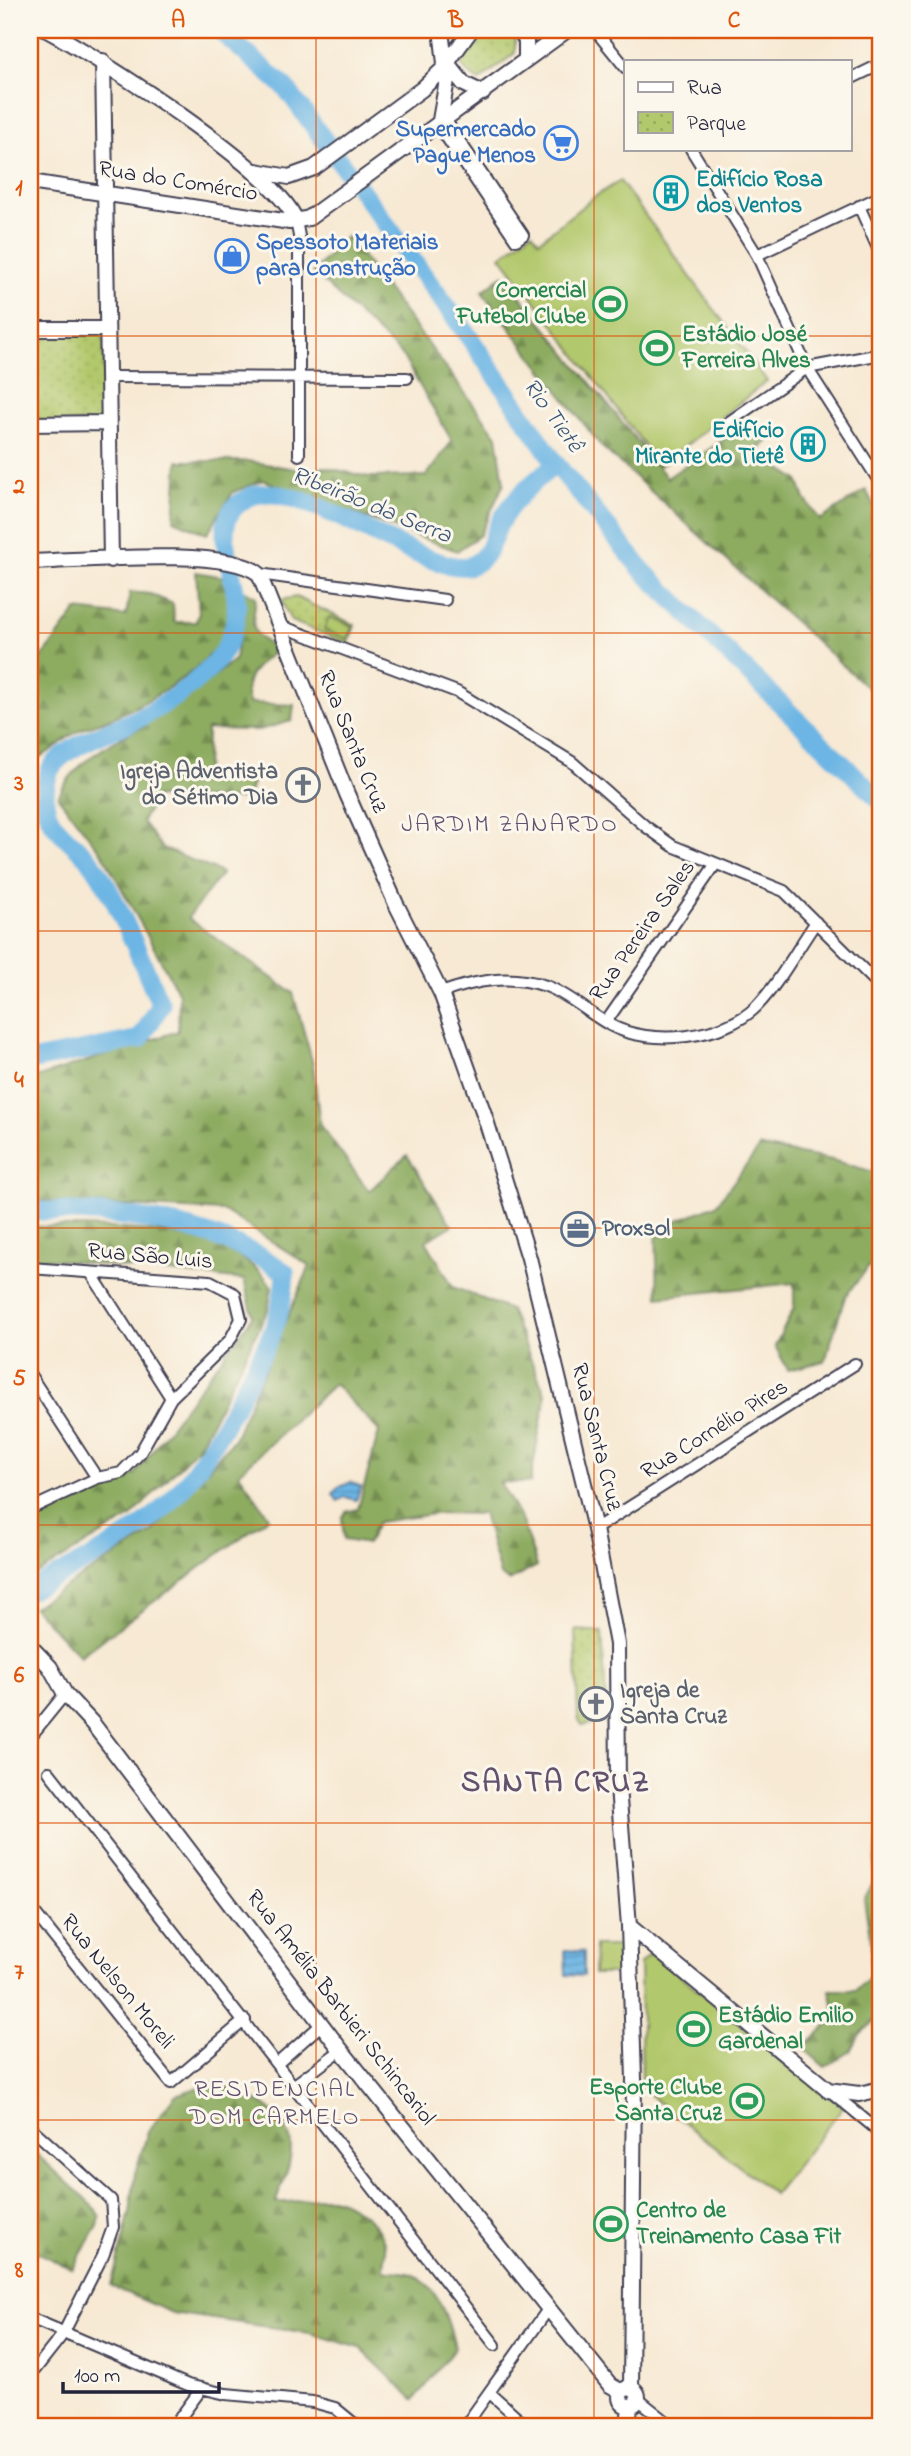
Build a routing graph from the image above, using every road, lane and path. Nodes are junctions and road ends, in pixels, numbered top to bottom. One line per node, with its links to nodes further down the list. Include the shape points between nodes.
1 (47, 30): 7 (street)
2 (441, 30): 9 (street)
3 (471, 30): 9 (street)
4 (520, 30): 8 (street, via 526,41)
5 (567, 30): 8 (street, Rua do Comércio)
6 (594, 30): 11 (street)
7 (103, 61): 16 (street); 18 (street)
8 (526, 61): 13 (street, Rua do Comércio)
9 (447, 62): 13 (street, via 464,84); 14 (street); 16 (street, via 422,89 314,168 289,177)
10 (881, 64): 12 (street)
11 (624, 66)
12 (852, 78)
13 (483, 93): 14 (street, Rua do Comércio)
14 (442, 123): 14 (street, via 516,240 523,235); 23 (street, Rua do Comércio, via 319,214)
15 (697, 150): 24 (street)
16 (252, 170): 20 (street)
17 (30, 182): 18 (street, Rua do Comércio)
18 (105, 195): 22 (street, Rua do Comércio); 27 (street)
19 (881, 196): 21 (street)
20 (285, 200): 22 (street, via 282,213); 23 (street)
21 (859, 206): 24 (street); 25 (street)
22 (272, 220): 23 (street, Rua do Comércio)
23 (296, 222): 31 (street)
24 (757, 255): 29 (street)
25 (881, 255)
26 (30, 329): 27 (street)
27 (107, 329): 30 (street)
28 (881, 354): 29 (street)
29 (807, 368): 35 (street); 37 (street)
30 (107, 377): 31 (street); 34 (street)
31 (299, 378): 32 (street); 36 (street)
32 (407, 378)
33 (30, 424): 34 (street)
34 (108, 424): 38 (street)
35 (726, 424)
36 (299, 455)
37 (881, 484)
38 (111, 560): 39 (street); 40 (street, via 217,559)
39 (30, 562)
40 (259, 573): 41 (street); 42 (street, Rua Santa Cruz)
41 (445, 600)
42 (281, 626): 43 (street, via 457,692 572,762 673,846); 46 (street, Rua Santa Cruz, via 347,794)
43 (715, 864): 44 (street, via 774,885); 47 (street, Rua Pereira Sales)
44 (816, 922): 45 (street); 47 (street, via 757,1006 728,1025 659,1037 632,1033)
45 (881, 987)
46 (442, 993): 47 (street, via 493,979 522,981 563,994); 55 (street, Rua Santa Cruz, via 517,1219)
47 (606, 1022)
48 (30, 1268): 49 (street, Rua São Luis)
49 (90, 1273): 52 (street); 52 (street, Rua São Luis, via 209,1281 235,1294 242,1319 230,1340)
50 (855, 1364): 55 (street, Rua Cornélio Pires)
51 (30, 1375): 53 (street)
52 (171, 1398): 53 (street, Rua São Luis, via 140,1454 121,1473)
53 (97, 1478): 54 (street, Rua São Luis)
54 (30, 1509)
55 (595, 1529): 61 (street, Rua Santa Cruz, via 617,1643 618,1787)
56 (30, 1646): 57 (street, Rua Amélia Barbieri Schincariol, via 50,1667)
57 (65, 1695): 58 (street); 63 (street, Rua Amélia Barbieri Schincariol, via 93,1724)
58 (30, 1737)
59 (49, 1772): 62 (street)
60 (30, 1907): 62 (street, Rua Nelson Moreli, via 171,2083)
61 (629, 1926): 68 (street); 78 (street, Rua Santa Cruz, via 634,2079)
62 (245, 2020): 65 (street)
63 (322, 2024): 64 (street, Rua Amélia Barbieri Schincariol); 65 (street)
64 (341, 2050): 66 (street); 71 (street, Rua Amélia Barbieri Schincariol)
65 (278, 2063): 66 (street)
66 (292, 2086): 74 (street)
67 (881, 2089): 68 (street, via 859,2094)
68 (828, 2090): 70 (street)
69 (30, 2127): 73 (street, via 111,2200 113,2208 113,2227 103,2255)
70 (881, 2133)
71 (549, 2308): 77 (street); 78 (street, Rua Amélia Barbieri Schincariol, via 610,2385)
72 (30, 2318): 73 (street)
73 (63, 2334): 75 (street); 76 (street)
74 (495, 2345)
75 (30, 2376)
76 (202, 2388): 79 (street); 80 (street, via 313,2402 335,2408)
77 (490, 2393): 81 (street); 82 (street)
78 (630, 2397): 83 (street, Rua Santa Cruz); 84 (street)
79 (174, 2426)
80 (357, 2426)
81 (465, 2426)
82 (527, 2426)
83 (628, 2426)
84 (672, 2426)

